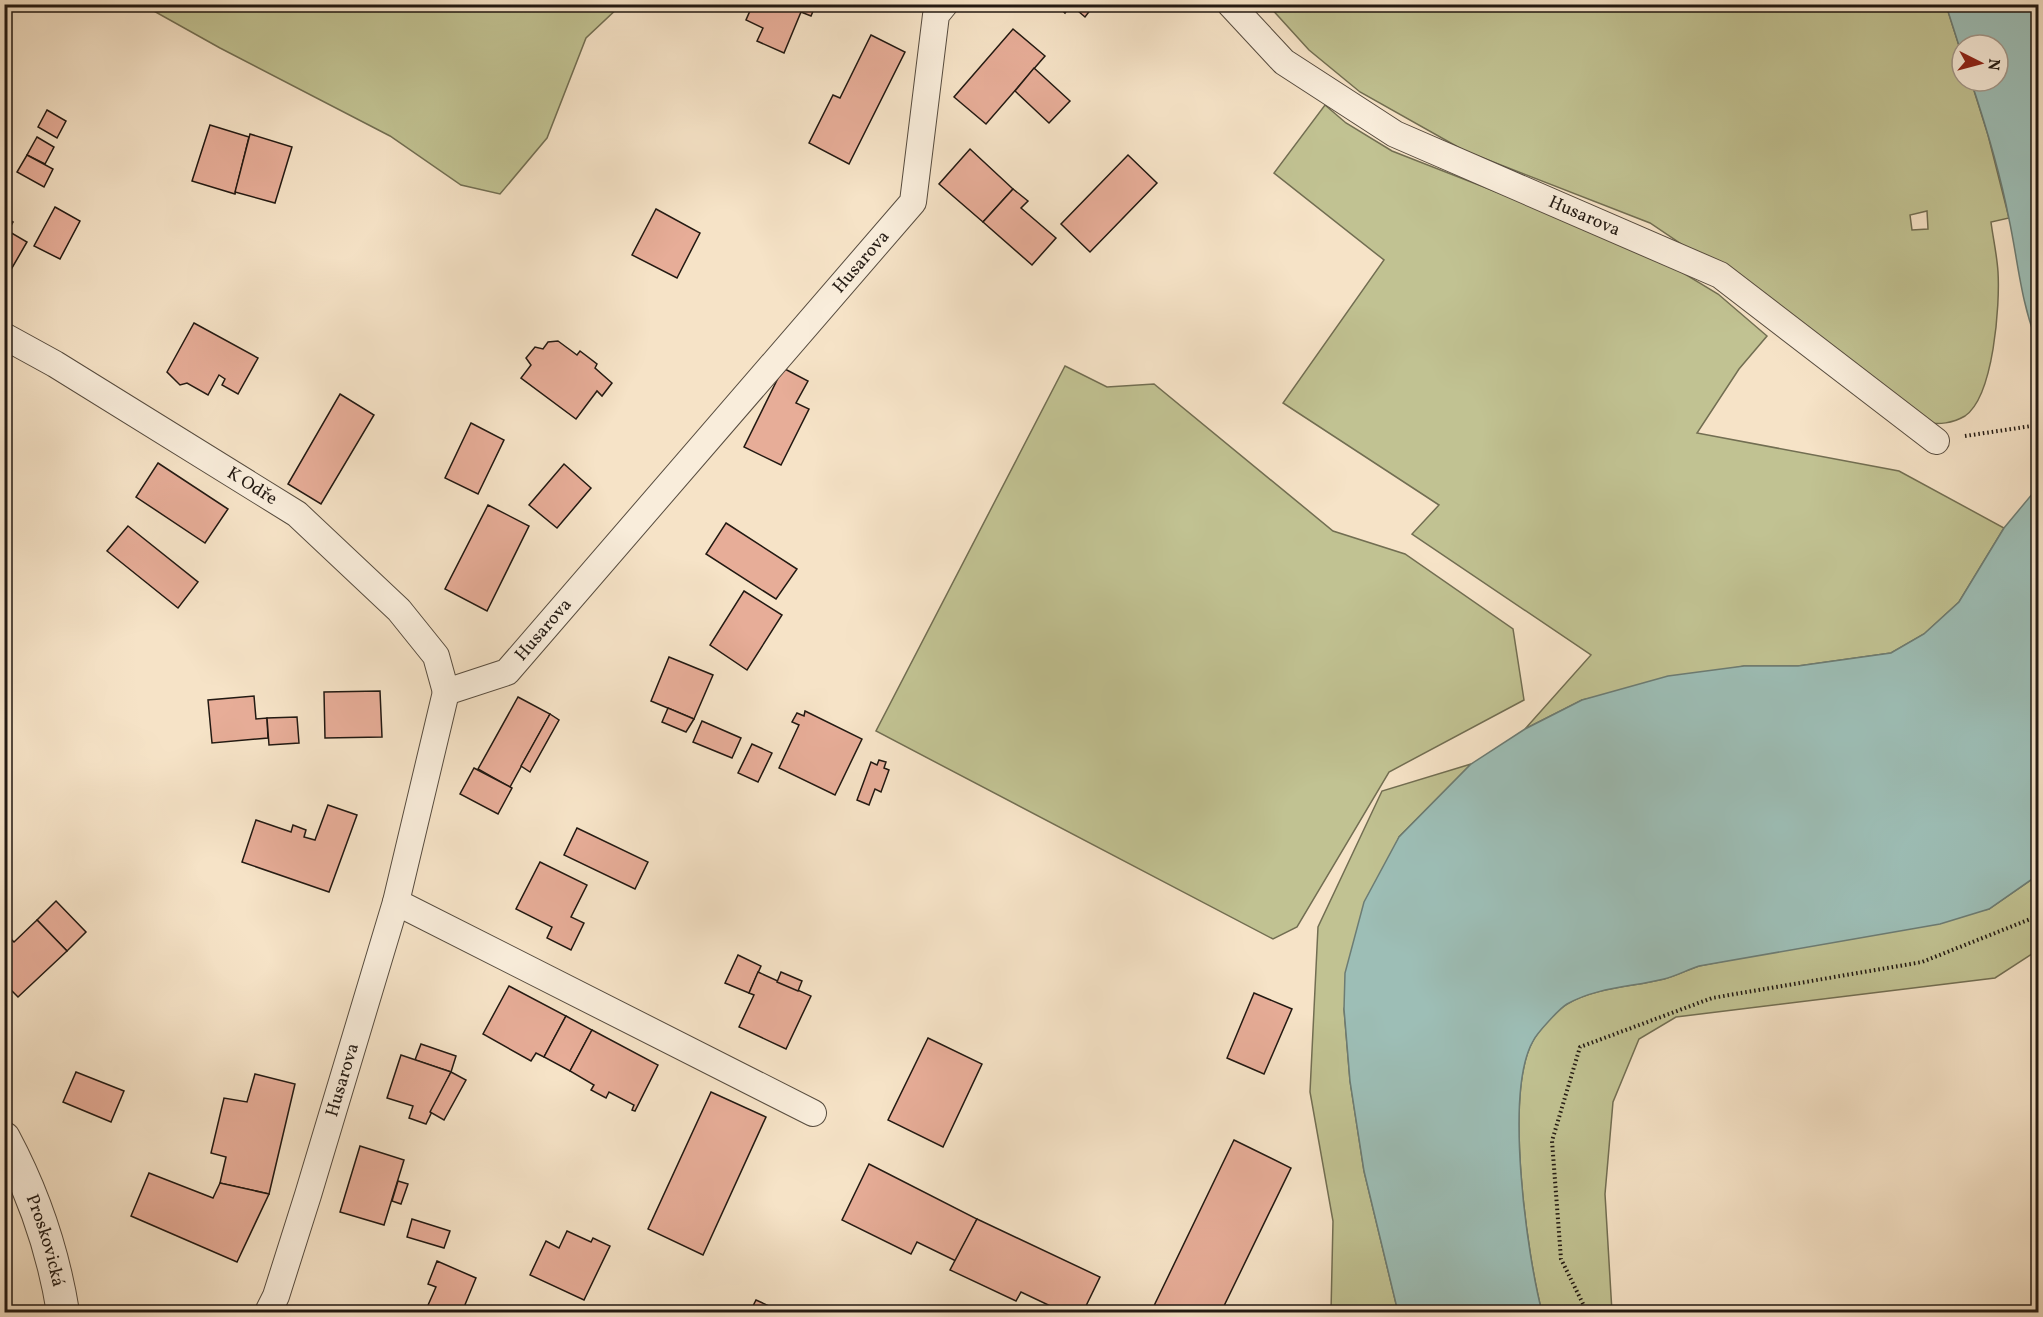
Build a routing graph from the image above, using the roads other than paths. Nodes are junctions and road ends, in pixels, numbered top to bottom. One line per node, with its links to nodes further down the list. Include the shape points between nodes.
1 (945, 4): 5 (street, Husarova, via 936,15 913,202 507,672)
2 (1230, 4): 4 (street, Husarova, via 1284,62 1395,134 1720,276)
3 (4, 336): 5 (street, K Odře, via 297,514 399,610 435,656)
4 (1936, 441)
5 (446, 692): 6 (street, Husarova)
6 (396, 902): 7 (street); 10 (street, Husarova)
7 (813, 1113)
8 (4, 1138): 9 (street, Proskovická, via 45,1231)
9 (63, 1312)
10 (268, 1312)

